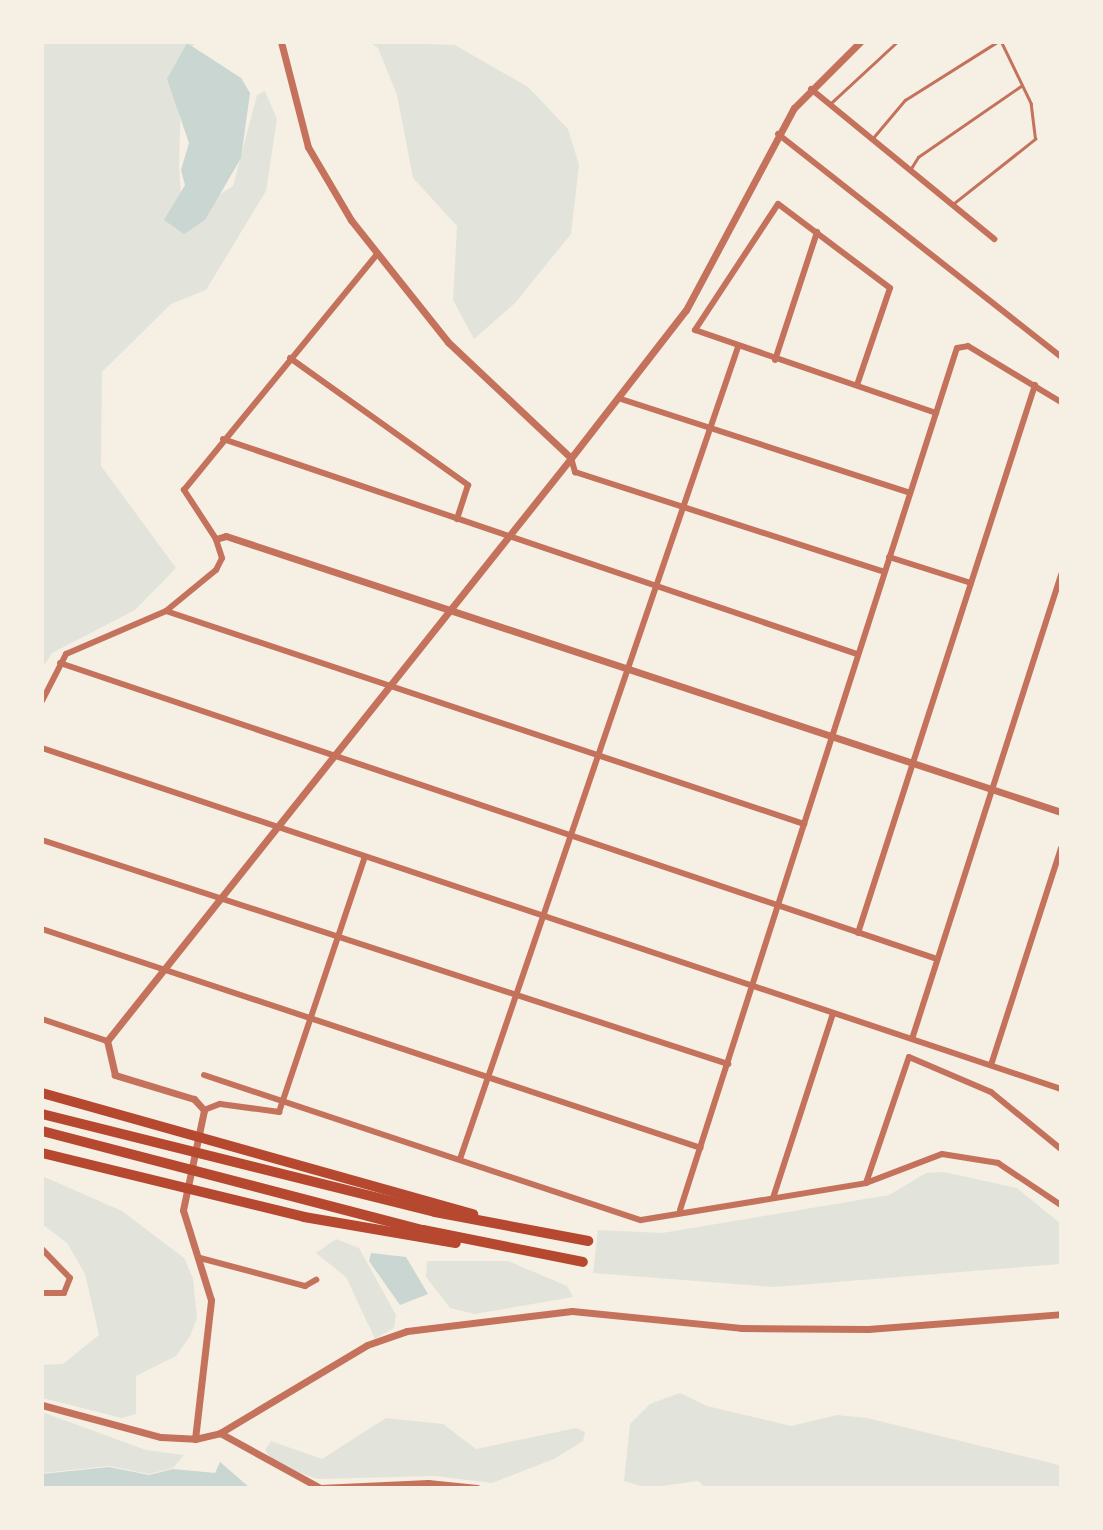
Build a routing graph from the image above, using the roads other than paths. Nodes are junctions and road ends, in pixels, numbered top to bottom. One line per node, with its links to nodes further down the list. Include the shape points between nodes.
1 (281, 42): 14 (street, via 308,147)
2 (860, 42): 6 (street)
3 (897, 42): 7 (lane)
4 (999, 42): 5 (lane); 9 (lane, via 905,100)
5 (1022, 86): 10 (lane, via 918,157); 11 (lane, via 1031,104 1032,145)
6 (811, 89): 7 (street); 8 (street)
7 (830, 104): 9 (street)
8 (778, 134): 16 (street); 21 (street, via 686,310)
9 (873, 139): 10 (street)
10 (910, 170): 11 (street)
11 (952, 204): 13 (street)
12 (817, 232): 15 (street, via 778,204 695,330); 18 (street); 19 (street, via 890,288)
13 (995, 239)
14 (377, 254): 17 (street); 26 (street, via 448,342)
15 (738, 347): 18 (street); 24 (street)
16 (1061, 357)
17 (290, 358): 25 (street); 29 (street, via 468,485)
18 (775, 360): 19 (street)
19 (857, 385): 23 (street)
20 (1035, 385): 22 (street); 23 (street, via 968,346 957,348); 35 (street)
21 (621, 398): 24 (street); 26 (street)
22 (1061, 402)
23 (936, 413): 27 (street)
24 (711, 428): 27 (street); 28 (street)
25 (223, 439): 29 (street); 30 (street, via 184,490)
26 (571, 458): 28 (street, via 575,472); 31 (street)
27 (910, 493): 32 (street)
28 (684, 508): 33 (street); 36 (street)
29 (457, 519): 31 (street)
30 (216, 539): 37 (street, via 222,558 216,570); 38 (street, via 226,536)
31 (506, 539): 36 (street); 38 (street)
32 (889, 557): 33 (street); 35 (street)
33 (884, 572): 39 (street)
34 (1061, 574): 49 (street)
35 (971, 583): 48 (street)
36 (657, 586): 39 (street); 41 (street)
37 (166, 611): 40 (street, via 66,654); 42 (street)
38 (445, 613): 41 (street); 42 (street)
39 (857, 654): 44 (street)
40 (61, 663): 43 (street); 47 (street)
41 (628, 670): 44 (street); 46 (street)
42 (385, 687): 46 (street); 47 (street)
43 (42, 701)
44 (829, 740): 48 (street); 51 (street)
45 (42, 748): 52 (street)
46 (598, 755): 51 (street); 53 (street)
47 (329, 758): 52 (street); 53 (street)
48 (912, 767): 49 (street); 61 (street)
49 (990, 794): 50 (street); 63 (street)
50 (1061, 812)
51 (804, 824): 58 (street)
52 (272, 827): 56 (street); 57 (street)
53 (572, 834): 58 (street); 59 (street)
54 (42, 840): 57 (street)
55 (1061, 848): 73 (street)
56 (365, 857): 59 (street); 62 (street)
57 (215, 900): 62 (street); 64 (street)
58 (778, 905): 61 (street); 65 (street)
59 (543, 917): 65 (street); 66 (street)
60 (42, 929): 64 (street)
61 (858, 933): 63 (street)
62 (337, 939): 66 (street); 68 (street)
63 (937, 959): 70 (street)
64 (160, 970): 68 (street); 71 (street)
65 (754, 981): 67 (street); 72 (street)
66 (516, 996): 72 (street); 75 (street)
67 (833, 1013): 70 (street); 87 (street)
68 (310, 1018): 75 (street); 78 (street)
69 (42, 1019): 71 (street)
70 (912, 1039): 73 (street)
71 (107, 1041): 79 (street, via 116,1075 194,1099)
72 (727, 1064): 82 (street)
73 (991, 1065): 76 (street)
74 (204, 1075): 78 (street)
75 (488, 1077): 82 (street); 85 (street)
76 (1061, 1089)
77 (42, 1093): 90 (highway)
78 (284, 1103): 79 (street, via 279,1112 265,1114 220,1104); 85 (street)
79 (204, 1110): 94 (street, via 183,1210)
80 (42, 1114): 90 (highway)
81 (42, 1130): 93 (highway)
82 (701, 1148): 89 (street)
83 (1061, 1149): 86 (street, via 990,1092 909,1057)
84 (42, 1153): 93 (highway, via 304,1217)
85 (460, 1159): 89 (street, via 641,1220)
86 (866, 1183): 87 (street); 88 (street, via 942,1154 1012,1168)
87 (773, 1198): 89 (street)
88 (1061, 1205)
89 (680, 1210)
90 (530, 1232): 91 (highway)
91 (588, 1241)
92 (42, 1249): 97 (street, via 70,1278 64,1293)
93 (529, 1253): 95 (highway)
94 (200, 1258): 96 (street, via 305,1286); 101 (street, via 212,1321)
95 (583, 1262)
96 (316, 1280)
97 (42, 1293)
98 (1061, 1314): 100 (street, via 856,1329 741,1328 572,1311 407,1331 367,1345)
99 (42, 1405): 101 (street, via 161,1437)
100 (220, 1433): 101 (street); 102 (street, via 320,1488 428,1483)
101 (195, 1439)
102 (477, 1488)

